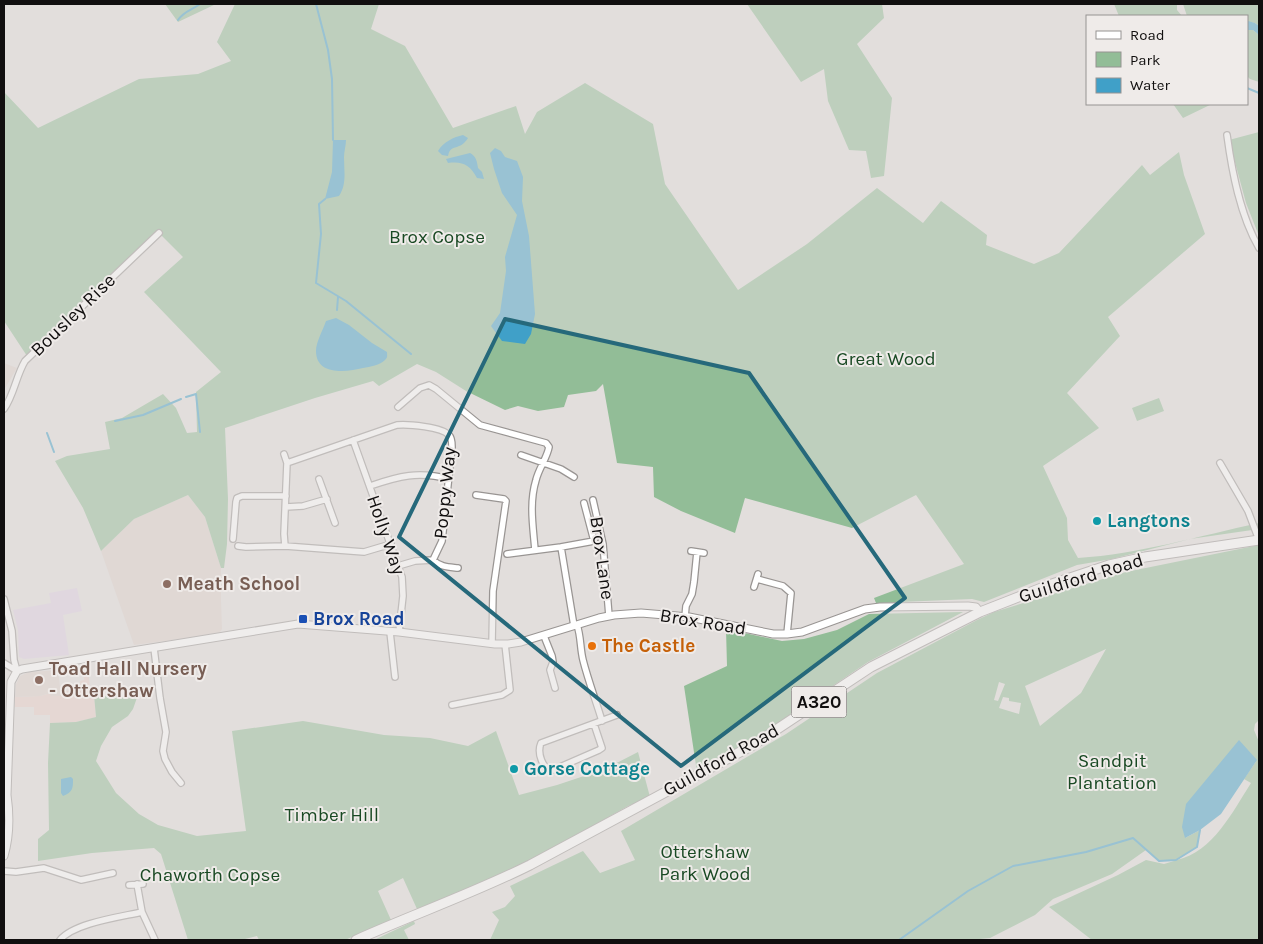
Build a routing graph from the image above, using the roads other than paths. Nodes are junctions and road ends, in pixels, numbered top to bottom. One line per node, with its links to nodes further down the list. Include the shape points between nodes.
1 (1227, 135): 3 (street, via 1243,209)
2 (159, 233): 5 (street, Bousley Rise, via 25,361)
3 (1259, 248)
4 (398, 407): 9 (street, via 420,388 432,386 480,425 546,443 548,452)
5 (4, 410)
6 (353, 440): 10 (street); 14 (street, Poppy Way, via 408,424 448,434 452,447); 15 (street, Holly Way)
7 (284, 454): 10 (street)
8 (521, 455): 9 (street)
9 (542, 462): 12 (street); 29 (street, via 531,508)
10 (287, 463): 17 (street)
11 (1220, 463): 24 (street, via 1248,511)
12 (574, 477)
13 (319, 479): 18 (street)
14 (449, 479): 15 (street, via 398,476); 32 (street, Poppy Way, via 442,542)
15 (370, 486): 25 (street, Holly Way)
16 (476, 495): 45 (street, via 506,501 493,592)
17 (286, 496): 21 (street); 23 (street, via 237,498)
18 (327, 499): 21 (street); 22 (street)
19 (593, 500): 38 (street, Brox Lane, via 603,544)
20 (584, 503): 28 (street, via 594,541)
21 (286, 507): 27 (street)
22 (334, 523)
23 (233, 539)
24 (1259, 540): 37 (main road, Guildford Road / A320, via 1144,557 1109,566)
25 (391, 544): 27 (street, via 364,552); 33 (street, Holly Way)
26 (238, 546): 27 (street)
27 (285, 546)
28 (561, 547): 29 (street); 40 (street)
29 (535, 550): 31 (street)
30 (704, 553): 39 (street, via 694,552 692,594)
31 (508, 554)
32 (433, 560): 33 (street, Poppy Way); 34 (street, Poppy Way, via 441,566)
33 (398, 566): 42 (street, Holly Way, via 403,589)
34 (458, 568)
35 (754, 587): 43 (street, via 757,577 783,586 791,593)
36 (4, 599): 49 (street)
37 (980, 612): 43 (street, Brox Road, via 976,607 968,606 880,607); 65 (main road, Guildford Road / A320, via 871,667 753,745 535,863)
38 (609, 616): 39 (street, Brox Road, via 641,613); 40 (street, Brox Road)
39 (685, 617): 43 (street, Brox Road)
40 (576, 625): 44 (street, Brox Road); 54 (street, via 583,661)
41 (390, 632): 42 (street, Brox Road); 47 (street, Brox Road, via 298,624); 50 (street)
42 (399, 632): 45 (street, Brox Road)
43 (787, 634)
44 (544, 636): 46 (street, Brox Road); 51 (street, via 552,656 550,670)
45 (492, 644): 46 (street, Brox Road)
46 (505, 644): 52 (street, via 508,692 502,696)
47 (154, 648): 49 (street, Brox Road); 57 (street, via 166,732 163,751)
48 (4, 663): 49 (street)
49 (17, 671): 56 (street, via 11,682)
50 (397, 676)
51 (555, 688)
52 (452, 705)
53 (617, 715): 54 (street)
54 (602, 721): 55 (street)
55 (594, 724): 55 (street, via 541,743 540,753 545,767 553,770 600,750 601,742)
56 (6, 773): 58 (street, via 9,836)
57 (181, 783)
58 (4, 856)
59 (4, 871): 60 (street, via 44,868 81,880)
60 (113, 873)
61 (129, 885): 62 (street, via 140,884)
62 (142, 912): 63 (street, via 74,929); 64 (street)
63 (60, 940)
64 (155, 940)
65 (356, 940)

